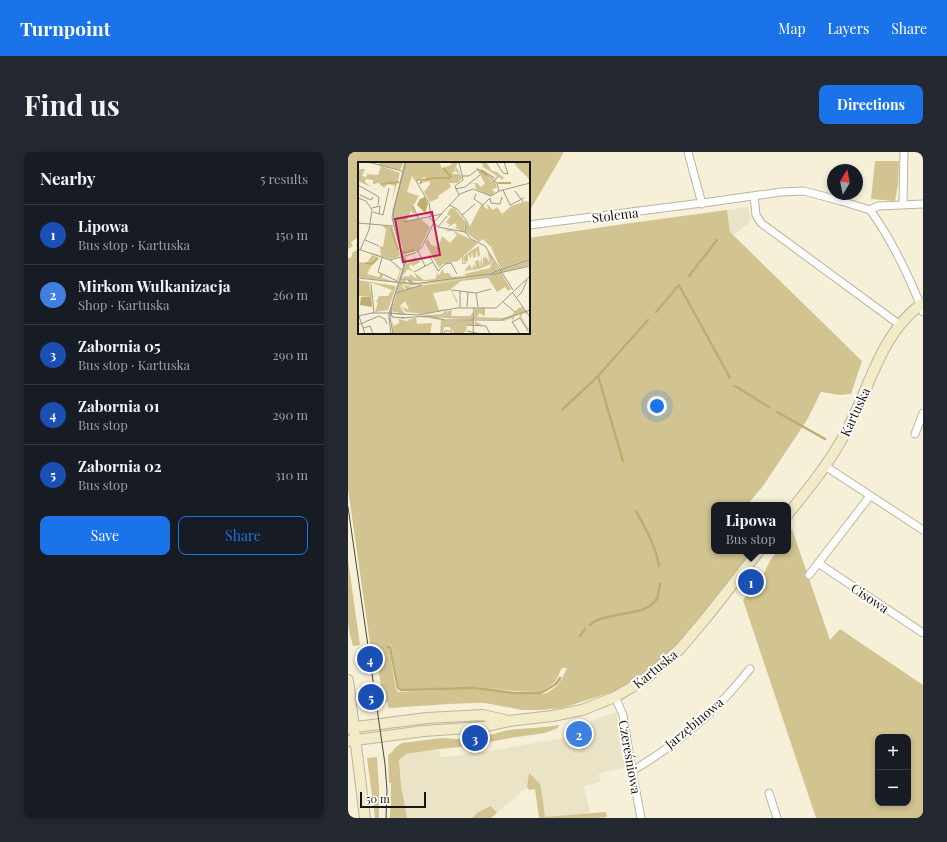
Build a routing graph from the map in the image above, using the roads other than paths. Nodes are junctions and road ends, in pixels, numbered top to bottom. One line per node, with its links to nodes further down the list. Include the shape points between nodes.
1 (688, 152): 4 (street)
2 (904, 152): 5 (street)
3 (754, 196): 4 (street, Stolema); 7 (street, Stolema, via 804,191); 10 (street, via 756,215 761,224)
4 (702, 204): 8 (street, Stolema)
5 (903, 204): 6 (street); 7 (street, via 878,206)
6 (923, 204)
7 (870, 210): 9 (street, via 893,244)
8 (530, 226)
9 (922, 306): 10 (street, Kartuska)
10 (900, 325): 13 (street, Kartuska, via 881,354 847,431)
11 (923, 413): 12 (street)
12 (915, 434)
13 (825, 466): 14 (street); 15 (street, Kartuska)
14 (870, 496): 16 (street); 18 (street)
15 (791, 510)
16 (923, 530)
17 (757, 554): 23 (street, Kartuska, via 680,649 650,676)
18 (818, 563): 19 (street); 20 (street, Cisowa)
19 (809, 575)
20 (923, 633)
21 (750, 669): 27 (street, Jarzębinowa, via 724,700 700,722)
22 (348, 680): 25 (street)
23 (615, 697): 24 (street, Kartuska, via 568,713); 27 (street, Czereśniowa, via 623,715)
24 (509, 721): 25 (street, Kartuska, via 483,715 427,718); 26 (street, Kartuska, via 484,727)
25 (351, 728): 26 (street)
26 (352, 740): 29 (street)
27 (632, 771): 30 (street, Czereśniowa)
28 (769, 793): 31 (street)
29 (365, 818)
30 (641, 818)
31 (777, 818)

